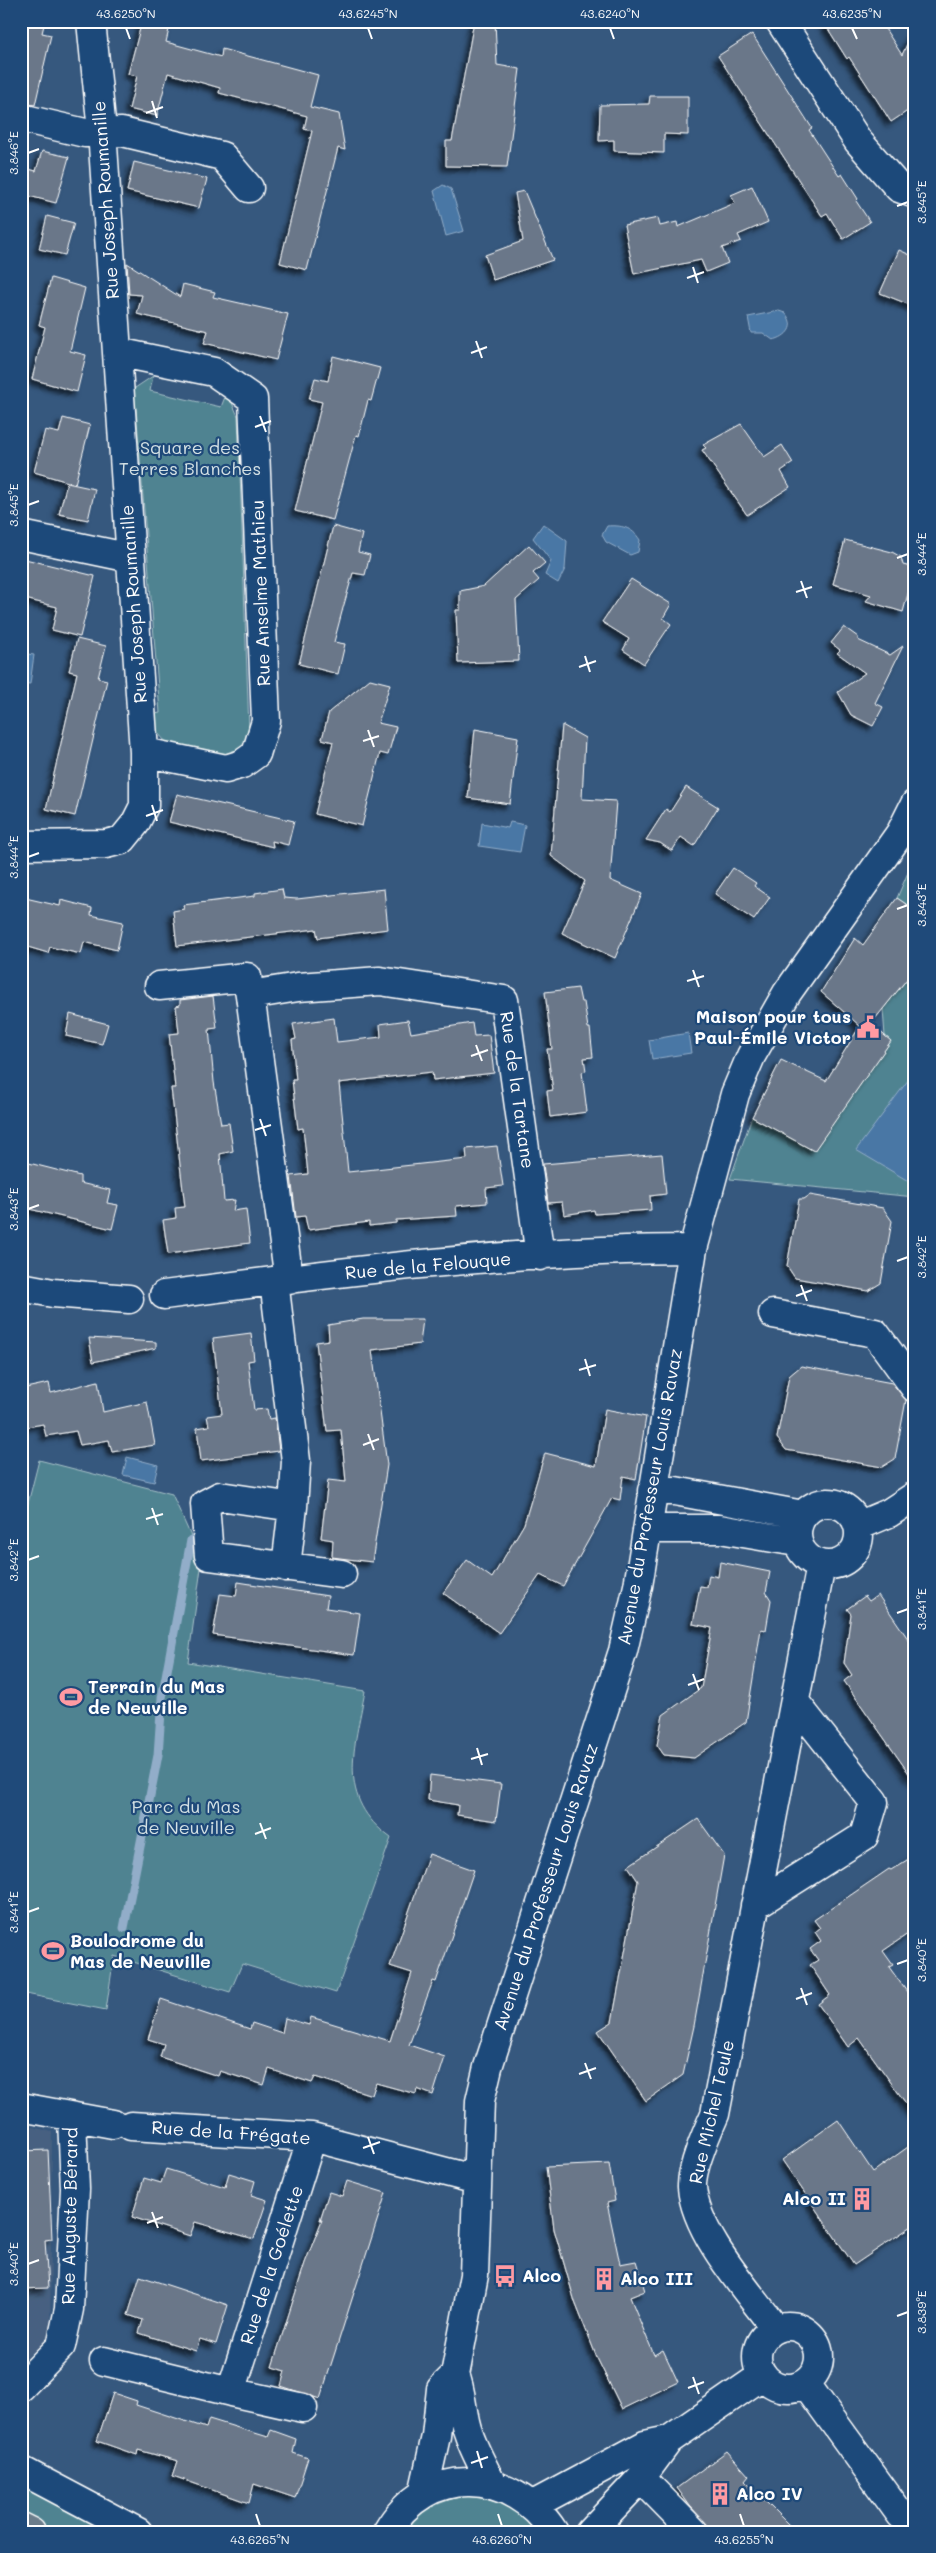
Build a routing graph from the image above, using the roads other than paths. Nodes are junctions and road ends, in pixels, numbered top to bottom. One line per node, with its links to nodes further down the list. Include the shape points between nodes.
1 (92, 21): 4 (street, Rue Joseph Roumanille)
2 (780, 21): 6 (street, via 858,141 899,188)
3 (21, 118): 4 (street, via 84,133)
4 (102, 131): 5 (street, via 122,132 222,156); 7 (street, Rue Joseph Roumanille)
5 (249, 188)
6 (915, 194)
7 (117, 352): 9 (street, Rue Joseph Roumanille); 10 (street, Rue Anselme Mathieu, via 214,372 253,400 266,721 256,754 242,764 226,769)
8 (21, 535): 9 (street)
9 (131, 558): 10 (street, Rue Joseph Roumanille)
10 (144, 752): 12 (street, Rue Joseph Roumanille, via 144,806 122,840 106,844)
11 (915, 804): 15 (street, Avenue du Professeur Louis Ravaz, via 901,832 787,993 751,1056 735,1094)
12 (21, 845)
13 (159, 986): 14 (street, via 247,977)
14 (250, 995): 16 (street, Rue de la Tartane, via 298,987 380,981 504,1000); 17 (street)
15 (693, 1249): 16 (street, Rue de la Felouque); 23 (street, Avenue du Professeur Louis Ravaz)
16 (540, 1256): 17 (street, Rue de la Felouque)
17 (281, 1280): 19 (street, Rue de la Felouque); 25 (street, via 296,1461)
18 (21, 1287): 20 (street)
19 (164, 1296)
20 (129, 1299)
21 (773, 1314): 22 (street, via 876,1333)
22 (915, 1388)
23 (652, 1491): 26 (street, via 675,1491); 28 (street, Avenue du Professeur Louis Ravaz)
24 (915, 1496): 27 (street, via 889,1513)
25 (293, 1507): 31 (street); 31 (street, via 220,1496 205,1504 209,1556)
26 (803, 1515): 27 (street, via 819,1504 839,1504 854,1517); 29 (street, via 798,1524)
27 (858, 1526): 30 (street, via 858,1542 849,1557 832,1566)
28 (648, 1528): 29 (street, via 720,1529); 39 (street, Avenue du Professeur Louis Ravaz, via 623,1651 488,2067 480,2101)
29 (798, 1542): 30 (street, via 806,1557)
30 (821, 1565): 33 (street, Rue Michel Teule)
31 (286, 1567): 32 (street)
32 (342, 1574)
33 (795, 1702): 34 (street, Rue Michel Teule); 34 (street, via 874,1802 864,1836)
34 (755, 1905): 40 (street, Rue Michel Teule, via 715,2114 701,2148 692,2186 708,2236)
35 (21, 2107): 36 (street, Rue Auguste Bérard)
36 (72, 2118): 37 (street, Rue Auguste Bérard); 45 (street, Rue Auguste Bérard, via 75,2189 69,2309 61,2346)
37 (122, 2125): 38 (street, Rue de la Frégate)
38 (312, 2137): 39 (street, Rue de la Frégate); 46 (street, Rue de la Goélette)
39 (477, 2180): 42 (street, Avenue du Professeur Louis Ravaz, via 474,2275)
40 (775, 2328): 43 (street, via 767,2333 758,2349); 44 (street, via 795,2326 804,2330 817,2344 819,2363)
41 (104, 2361): 46 (street)
42 (455, 2375): 51 (street, Avenue du Professeur Louis Ravaz, via 462,2390 462,2411 469,2435); 52 (street, Avenue du Professeur Louis Ravaz, via 441,2389 436,2436)
43 (763, 2375): 44 (street, via 781,2387); 48 (street)
44 (806, 2384): 54 (street, via 901,2515)
45 (21, 2387)
46 (231, 2392): 47 (street)
47 (303, 2408)
48 (669, 2440): 50 (street); 53 (street, via 645,2445)
49 (21, 2470): 57 (street)
50 (641, 2478): 60 (street); 61 (street)
51 (492, 2484): 52 (street, via 458,2482); 53 (street)
52 (423, 2494): 58 (street, via 393,2520)
53 (533, 2505): 59 (street)
54 (915, 2522)
55 (21, 2527): 56 (main road)
56 (31, 2532)
57 (138, 2532)
58 (387, 2532)
59 (554, 2532)
60 (590, 2532)
61 (694, 2532)

